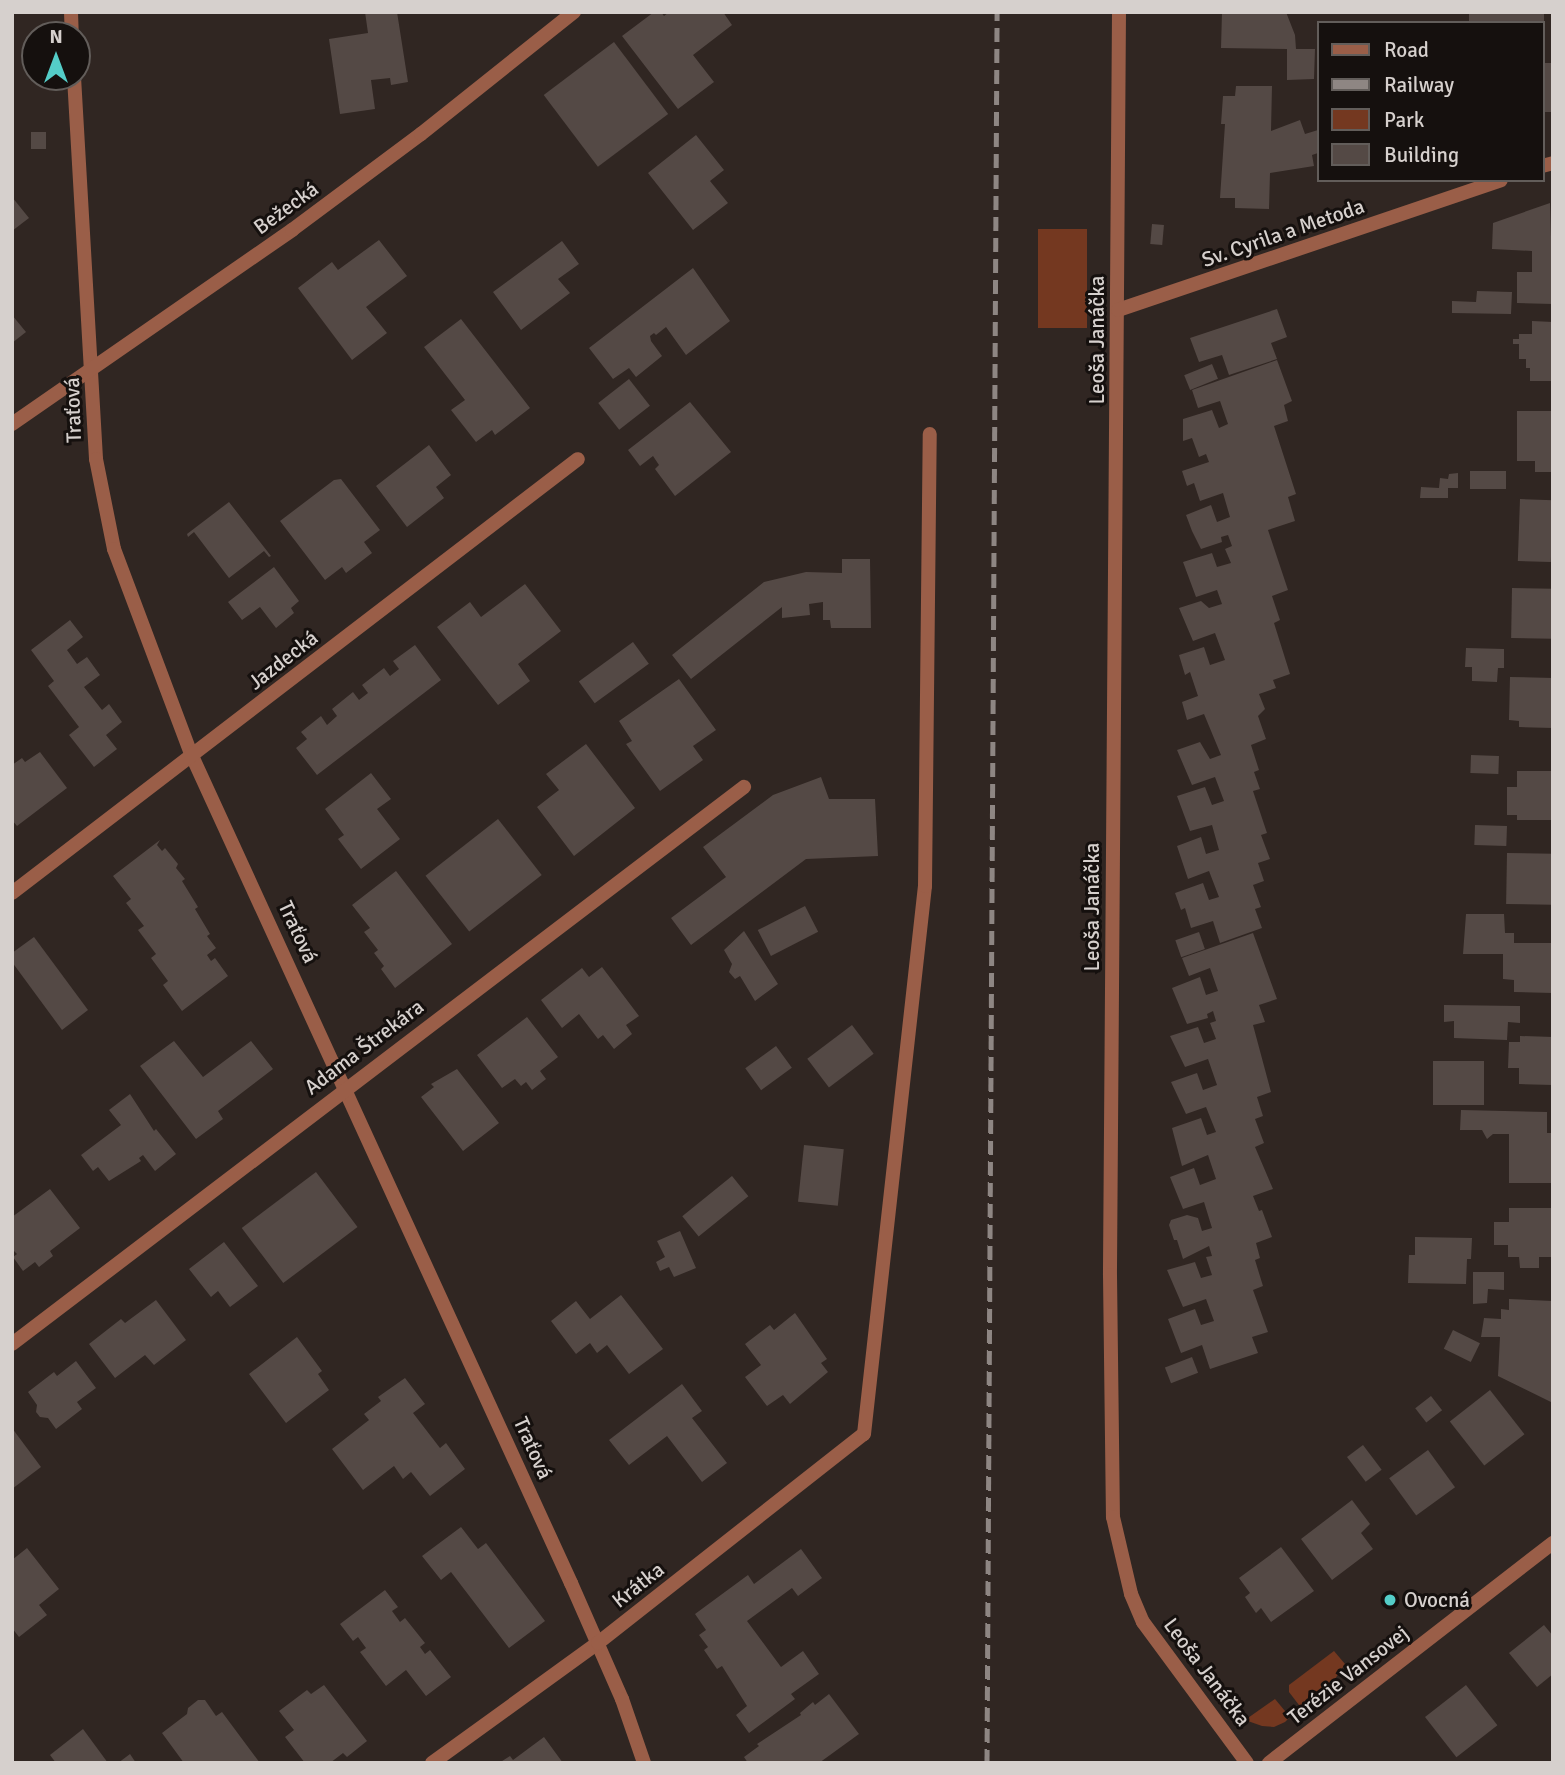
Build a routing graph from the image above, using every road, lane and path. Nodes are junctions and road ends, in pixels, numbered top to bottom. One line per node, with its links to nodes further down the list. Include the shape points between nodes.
1 (574, 12): 6 (street, Bežecká, via 303,222)
2 (1119, 12): 5 (street, Leoša Janáčka)
3 (75, 91): 6 (street, Traťová)
4 (1495, 182): 5 (street, Sv. Cyrila a Metoda)
5 (1118, 310): 19 (street, Leoša Janáčka, via 1110,1261 1113,1517 1131,1594 1143,1622)
6 (93, 366): 7 (street, Bežecká); 10 (street, Traťová, via 96,459 108,528)
7 (12, 424)
8 (930, 434): 16 (street, Krátka, via 925,886 864,1434)
9 (578, 459): 10 (street, Jazdecká)
10 (192, 756): 12 (street, Jazdecká); 13 (street, Traťová)
11 (744, 786): 13 (street, Adama Štrekára)
12 (12, 893)
13 (346, 1087): 14 (street, Adama Štrekára); 16 (street, Traťová)
14 (12, 1344)
15 (1553, 1543): 20 (street, Terézie Vansovej)
16 (598, 1643): 17 (street, Krátka); 18 (street, Traťová)
17 (432, 1763)
18 (644, 1763)
19 (1247, 1763)
20 (1269, 1763)

